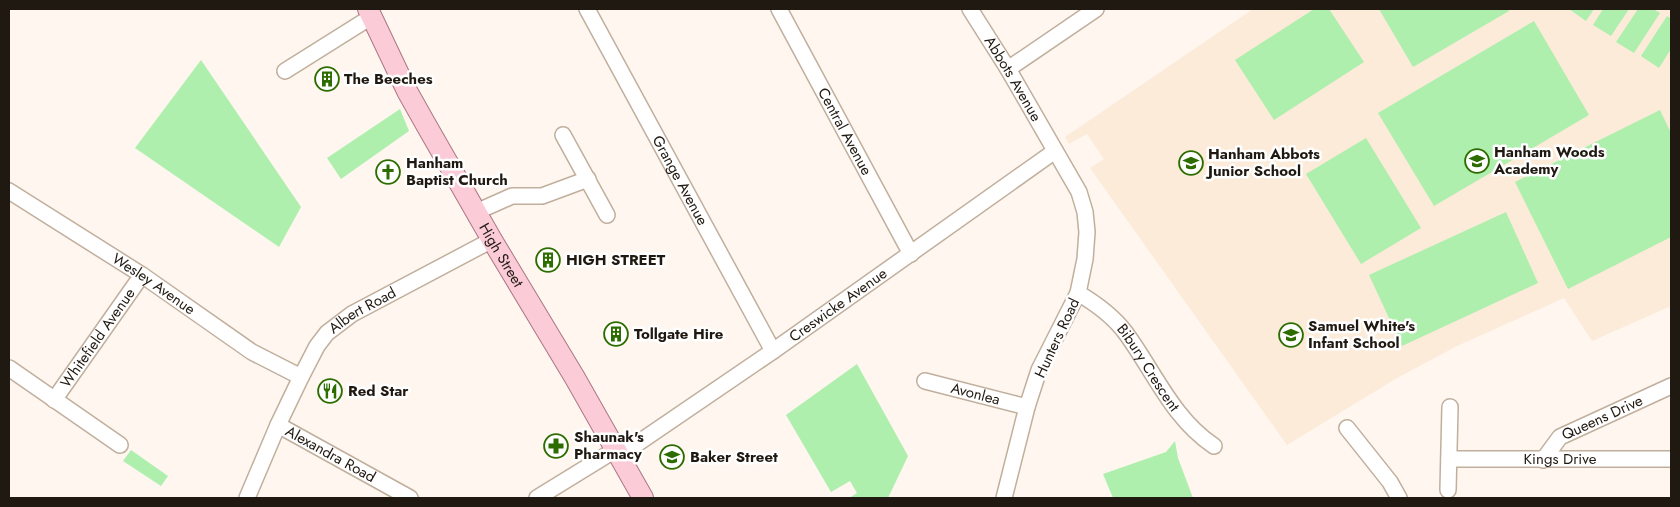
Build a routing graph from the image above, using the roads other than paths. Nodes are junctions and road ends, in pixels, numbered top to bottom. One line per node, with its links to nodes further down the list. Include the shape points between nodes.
1 (587, 9): 18 (street, Grange Avenue)
2 (779, 9): 15 (street, Central Avenue)
3 (970, 9): 6 (street, Abbots Avenue)
4 (1096, 9): 6 (street)
5 (369, 13): 7 (street); 12 (main road, High Street, via 407,91)
6 (1008, 69): 9 (street, Abbots Avenue)
7 (285, 71)
8 (563, 135): 10 (street)
9 (1055, 152): 15 (street, Creswicke Avenue); 17 (street, Hunters Road, via 1079,192 1085,212 1086,259)
10 (588, 179): 12 (street, via 542,196 512,196); 13 (street)
11 (9, 191): 16 (street, Wesley Avenue)
12 (476, 212): 14 (main road, High Street)
13 (607, 214)
14 (492, 240): 20 (street, Albert Road, via 337,324 317,346); 30 (main road, High Street)
15 (911, 254): 18 (street, Creswicke Avenue)
16 (142, 275): 20 (street, Wesley Avenue, via 252,352); 23 (street, Whitefield Avenue)
17 (1078, 293): 24 (street, Hunters Road, via 1041,365); 29 (street, Bibury Crescent, via 1098,305 1124,331 1175,410)
18 (773, 351): 30 (street, Creswicke Avenue)
19 (9, 368): 23 (street)
20 (301, 377): 26 (street, Albert Road)
21 (925, 381): 24 (street, Avonlea)
22 (1671, 386): 33 (street, Queens Drive, via 1560,437)
23 (54, 400): 28 (street)
24 (1027, 407): 39 (street, Hunters Road)
25 (1450, 407): 32 (street)
26 (278, 425): 35 (street, Albert Road); 36 (street, Alexandra Road)
27 (1347, 428): 40 (street)
28 (120, 446)
29 (1214, 446)
30 (617, 453): 37 (street, Creswicke Avenue); 38 (main road, High Street)
31 (1671, 459): 33 (street, Kings Drive)
32 (1449, 460): 33 (street, Kings Drive); 34 (street)
33 (1543, 460)
34 (1448, 490)
35 (247, 498)
36 (410, 498)
37 (537, 498)
38 (643, 498)
39 (1007, 498)
40 (1399, 498)

